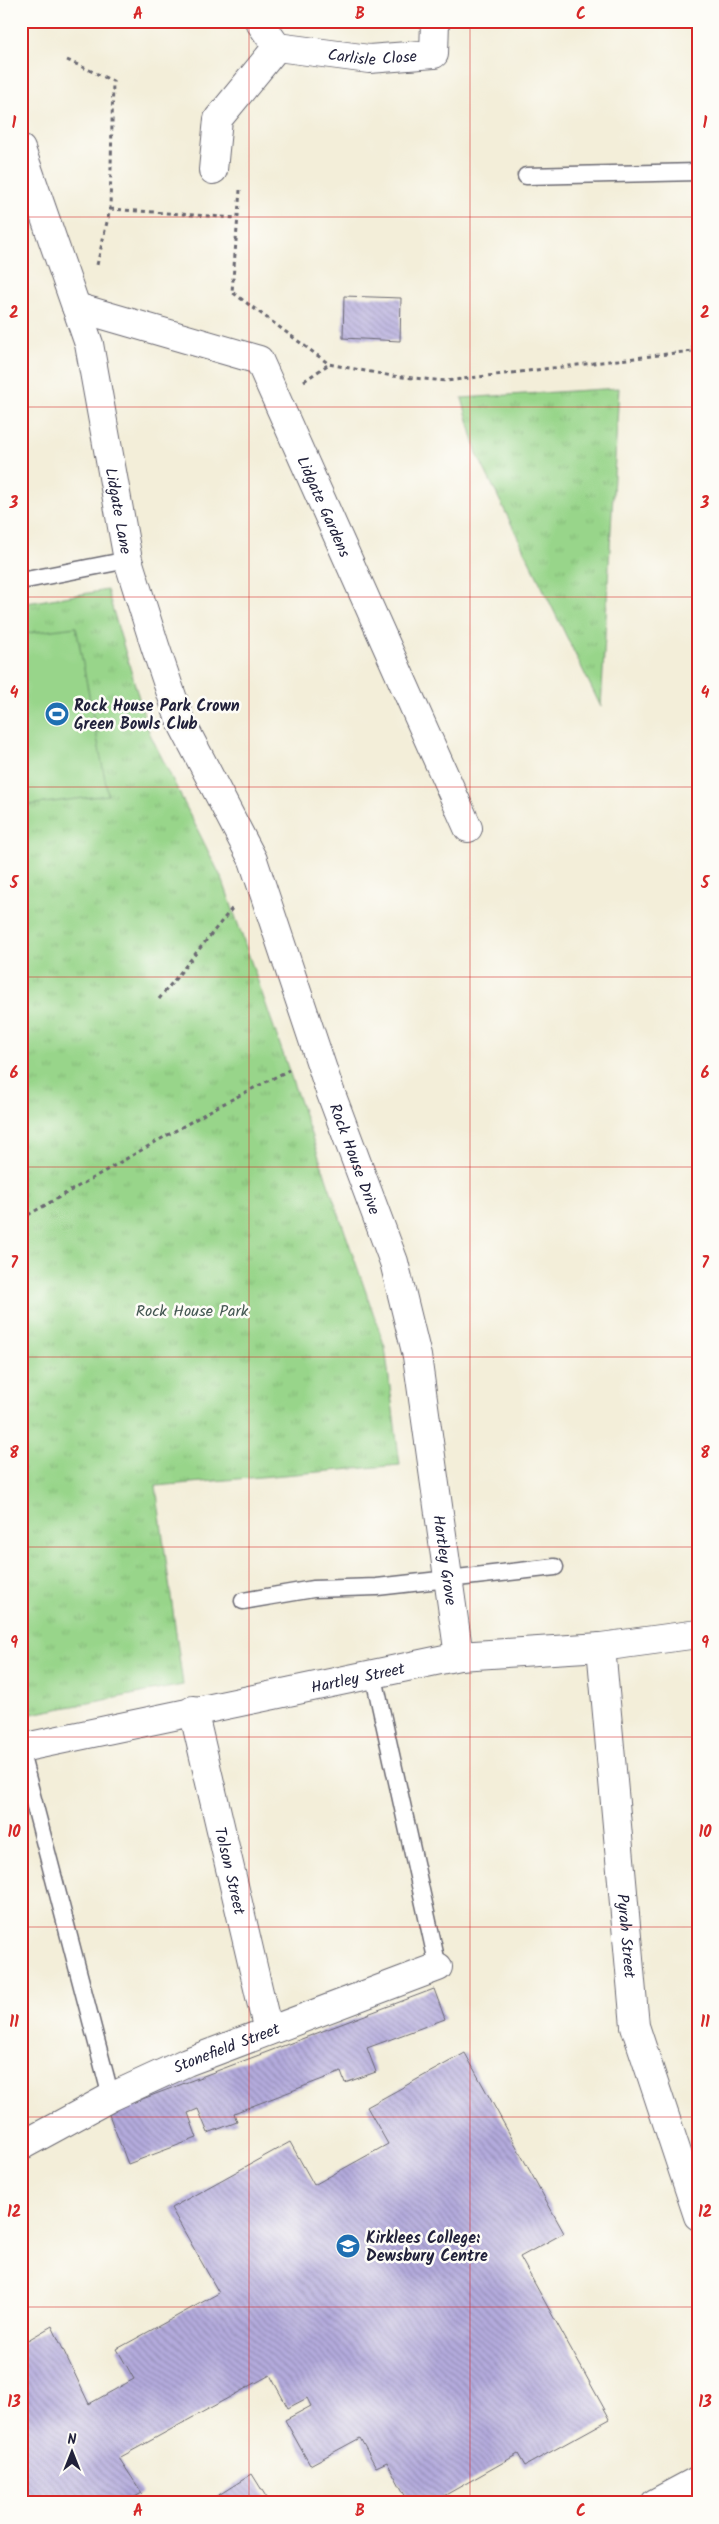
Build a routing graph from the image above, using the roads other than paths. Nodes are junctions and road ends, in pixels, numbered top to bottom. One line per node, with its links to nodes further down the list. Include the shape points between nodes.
1 (259, 21): 3 (street)
2 (435, 21): 3 (street, Carlisle Close, via 434,54 369,59)
3 (277, 47): 5 (street, via 218,119)
4 (21, 149): 8 (street, Lidgate Lane)
5 (213, 170)
6 (698, 172): 7 (lane)
7 (526, 176)
8 (72, 296): 9 (street, Lidgate Lane, via 89,344); 11 (street, Lidgate Gardens, via 259,360)
9 (128, 560): 10 (lane); 12 (street, Lidgate Lane, via 180,720)
10 (21, 581)
11 (468, 828)
12 (256, 867): 13 (street, Rock House Drive, via 330,1091 394,1262 418,1356)
13 (431, 1464): 15 (street, Hartley Grove)
14 (555, 1567): 15 (lane)
15 (448, 1579): 16 (lane, via 378,1587 313,1589); 19 (street, Hartley Grove)
16 (243, 1601)
17 (698, 1634): 18 (street, Hartley Street)
18 (601, 1647): 19 (street, Hartley Street); 28 (street, Pyrah Street, via 635,2026)
19 (459, 1656): 20 (street, Hartley Street)
20 (372, 1674): 21 (street, Hartley Street); 24 (lane)
21 (193, 1710): 22 (street, Hartley Street); 25 (street, Tolson Street)
22 (21, 1748)
23 (21, 1753): 26 (lane)
24 (438, 1967): 25 (street, Stonefield Street)
25 (268, 2030): 26 (street, Stonefield Street)
26 (111, 2097): 27 (street, Stonefield Street)
27 (21, 2146)
28 (698, 2216)
29 (698, 2480): 30 (street)
30 (655, 2503)

